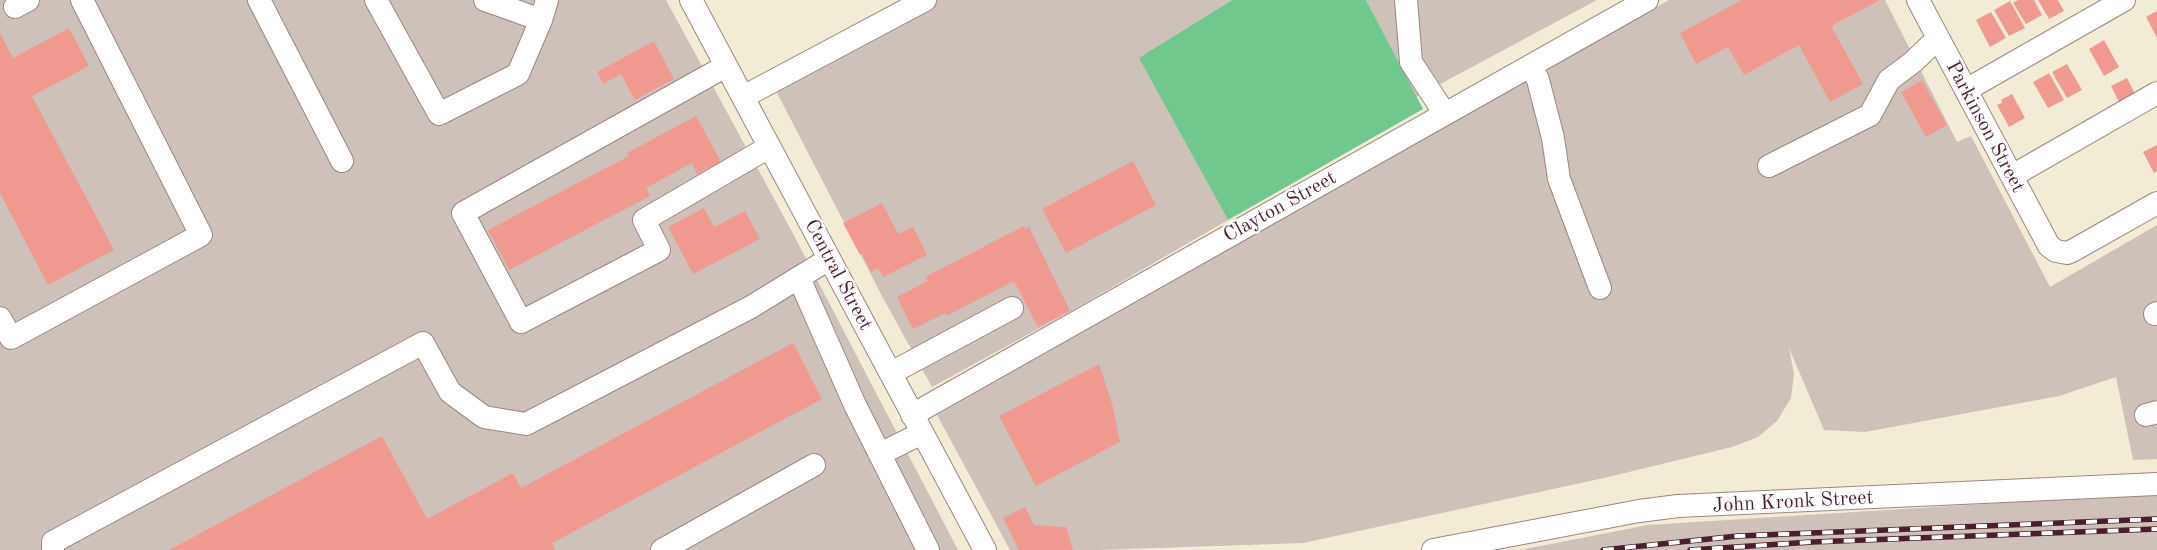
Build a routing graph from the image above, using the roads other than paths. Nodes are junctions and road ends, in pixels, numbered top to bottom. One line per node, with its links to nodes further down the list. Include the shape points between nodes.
1 (82, 0): 28 (street, via 202,235 11,338)
2 (259, 0): 20 (street)
3 (376, 0): 11 (street, via 439,114 518,74)
4 (486, 0): 11 (street)
5 (925, 0): 17 (street)
6 (1647, 0): 14 (street, Clayton Street)
7 (2124, 0): 15 (street)
8 (1924, 2): 12 (street, Parkinson Street)
9 (699, 3): 13 (street, Central Street)
10 (1411, 3): 18 (street, via 1412,62)
11 (544, 10)
12 (1938, 38): 15 (street, Parkinson Street); 21 (street, via 1914,62 1889,80 1870,115)
13 (726, 66): 17 (street, Central Street); 19 (street, via 463,213 521,322 659,250 644,220)
14 (1531, 66): 18 (street, Clayton Street); 26 (street, via 1538,80 1553,138 1559,180)
15 (1966, 90): 22 (street, Parkinson Street)
16 (2157, 93): 22 (street)
17 (743, 97): 19 (street, Central Street)
18 (1445, 114): 30 (street, Clayton Street)
19 (770, 147): 24 (street, Central Street)
20 (342, 161)
21 (1769, 166)
22 (2012, 176): 23 (street, Parkinson Street, via 2049,246 2066,253)
23 (2157, 203)
24 (830, 259): 25 (street); 29 (street, Central Street)
25 (798, 278): 31 (street); 34 (street, via 751,307 526,424 484,417 450,392 422,344 53,542)
26 (1600, 288)
27 (1012, 308): 29 (street)
28 (0, 318)
29 (891, 373): 30 (street, Central Street)
30 (917, 424): 31 (street, Clayton Street); 37 (street, Central Street)
31 (880, 454): 36 (street)
32 (814, 465): 35 (street)
33 (2157, 484): 38 (street, John Kronk Street, via 1678,506)
34 (53, 550)
35 (662, 550)
36 (928, 550)
37 (985, 550)
38 (1433, 550)

